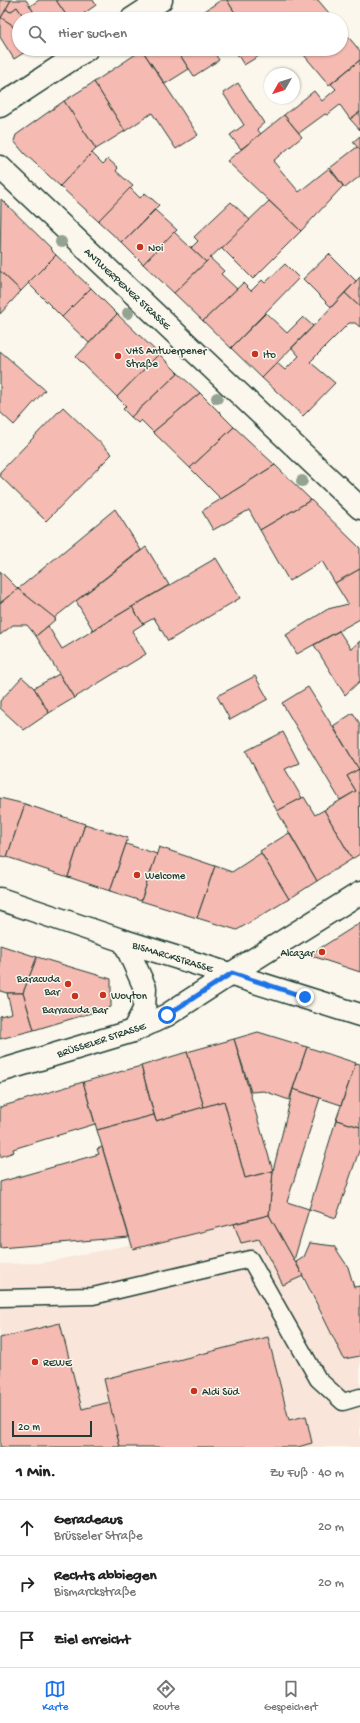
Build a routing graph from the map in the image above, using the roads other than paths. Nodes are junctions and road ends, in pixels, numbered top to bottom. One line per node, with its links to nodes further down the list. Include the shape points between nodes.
1 (161, 0): 2 (street)
2 (143, 12)
3 (76, 56): 4 (street)
4 (0, 106)
5 (0, 167): 6 (street, ANTWERPENER STRASSE)
6 (360, 508)
7 (360, 892): 10 (street, BRÜSSELER STRASSE)
8 (0, 899): 9 (street, BISMARCKSTRASSE)
9 (124, 941): 10 (street, BISMARCKSTRASSE); 12 (street, BISMARCKSTRASSE, via 145,988 144,1010)
10 (232, 973): 11 (street, BISMARCKSTRASSE); 12 (street, BRÜSSELER STRASSE, via 167,1015)
11 (360, 1015)
12 (133, 1031): 13 (street, BRÜSSELER STRASSE)
13 (0, 1071)
14 (0, 1298): 15 (lane, via 93,1296 250,1259 318,1380 343,1402)
15 (360, 1397)

